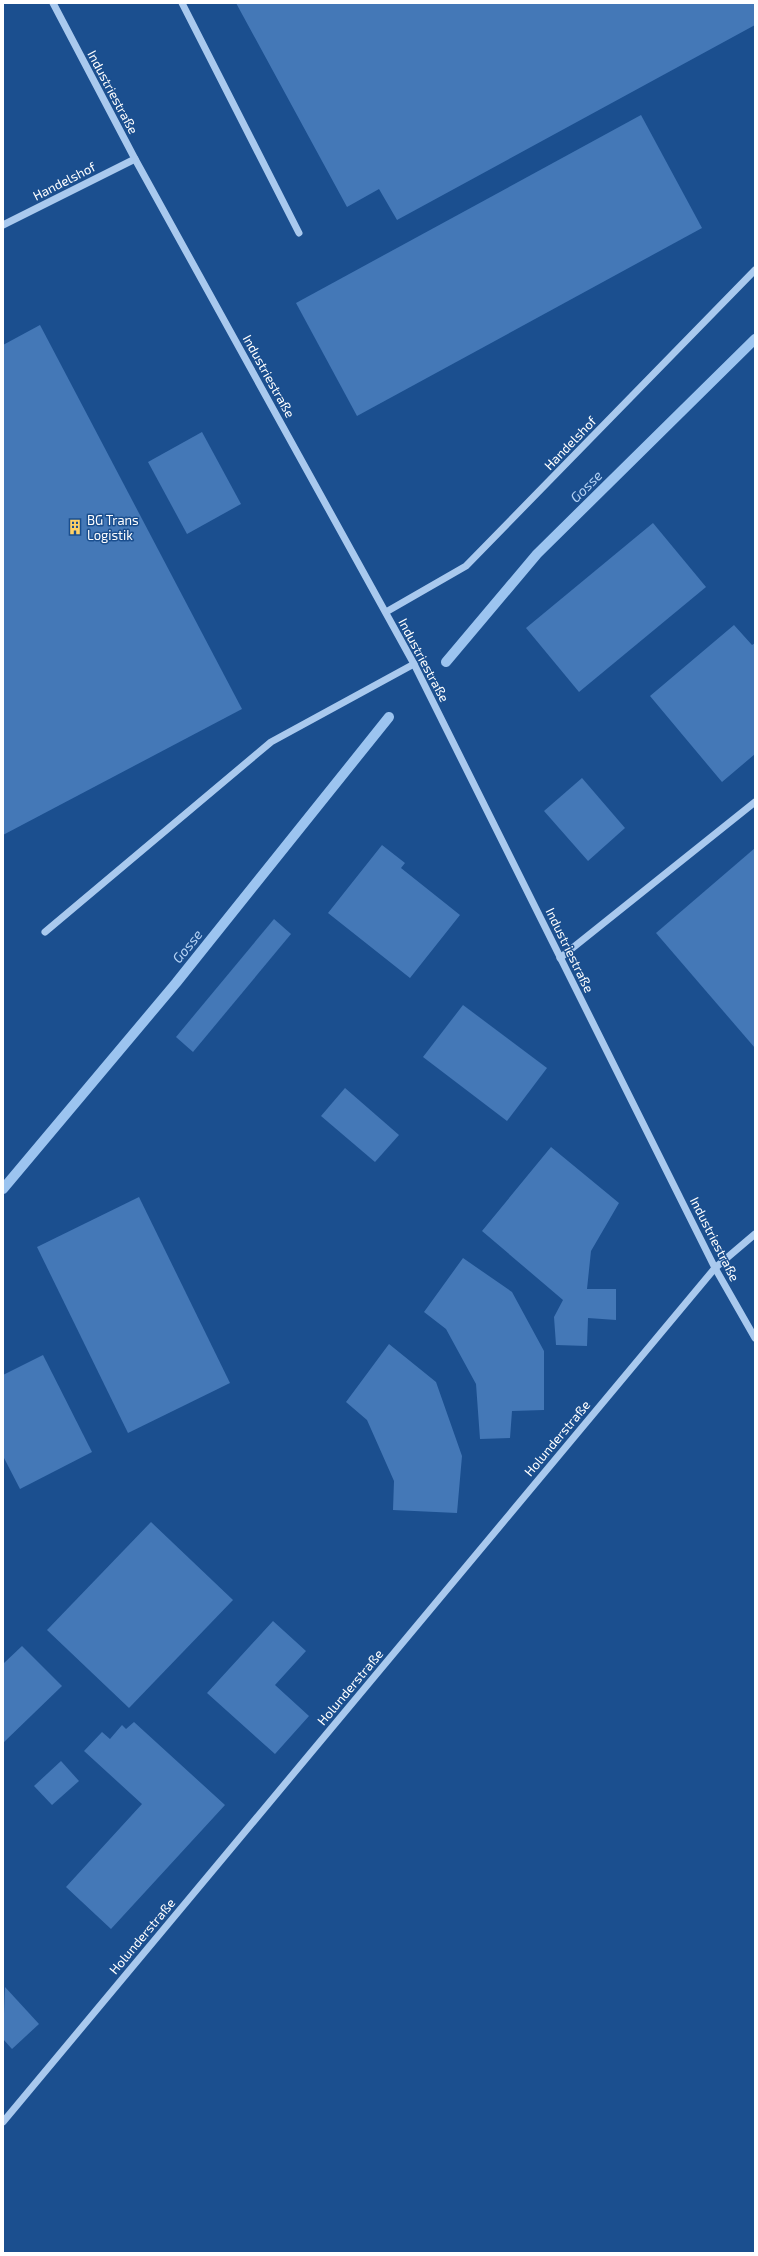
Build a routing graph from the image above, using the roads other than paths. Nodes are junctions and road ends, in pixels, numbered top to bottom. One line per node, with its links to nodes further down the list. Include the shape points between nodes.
1 (53, 3): 3 (street, Industriestraße)
2 (182, 3): 5 (street)
3 (135, 159): 4 (street, Handelshof); 7 (street, Industriestraße)
4 (3, 225)
5 (298, 233)
6 (755, 270): 7 (street, Handelshof, via 466,566)
7 (386, 612): 8 (street, Industriestraße)
8 (414, 664): 10 (street, via 272,742); 11 (street, Industriestraße)
9 (755, 802): 11 (street)
10 (45, 932)
11 (560, 958): 13 (street, Industriestraße)
12 (755, 1234): 13 (street, Holunderstraße)
13 (715, 1268): 14 (street, Industriestraße); 15 (street, Holunderstraße)
14 (755, 1338)
15 (3, 2122)

